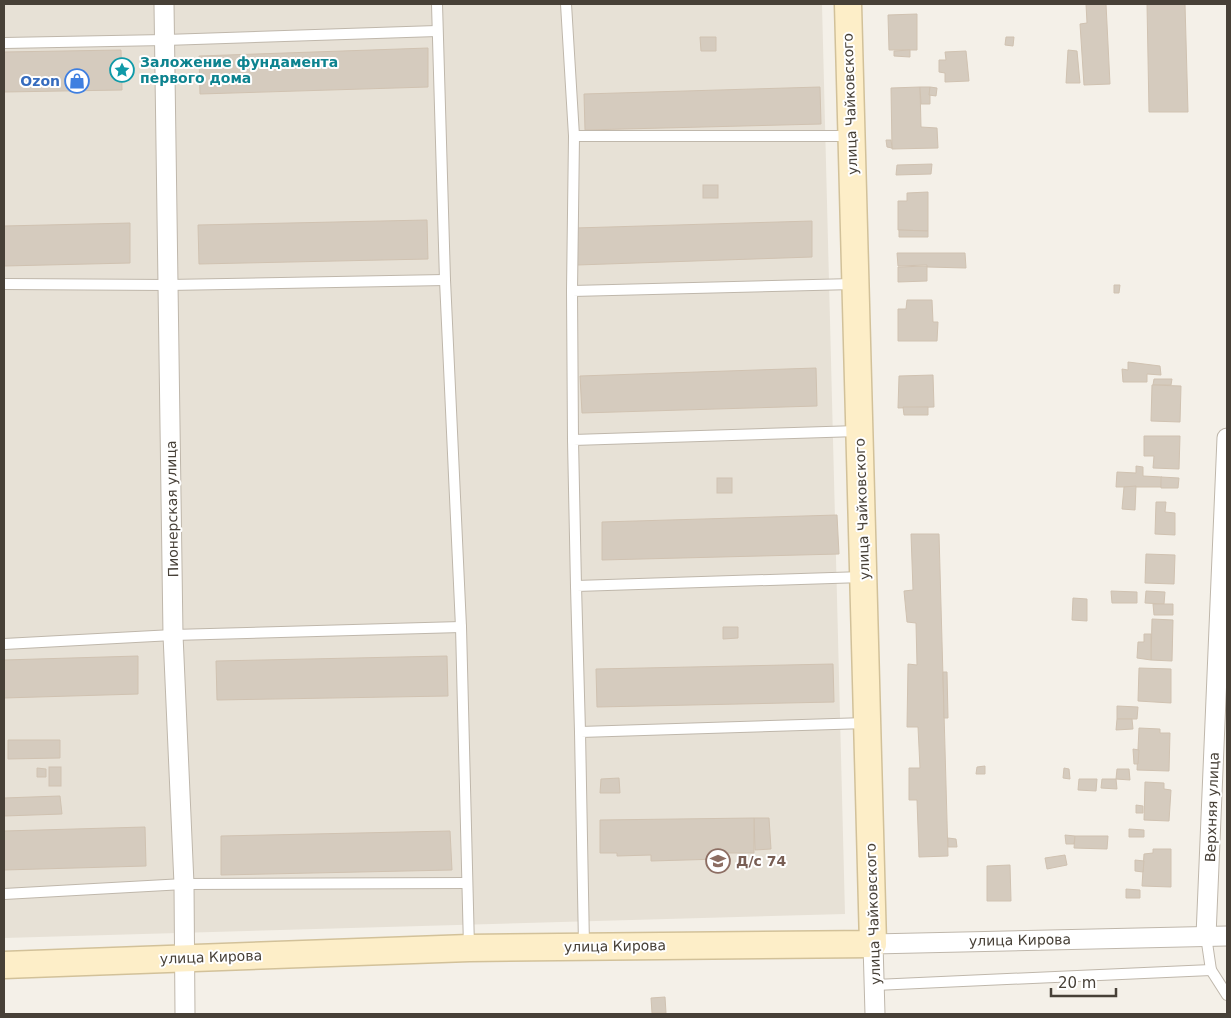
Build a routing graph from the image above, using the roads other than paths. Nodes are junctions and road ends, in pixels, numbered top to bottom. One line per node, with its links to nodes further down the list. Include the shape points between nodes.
1 (164, 4): 6 (street, Пионерская улица)
2 (437, 4): 5 (lane)
3 (566, 4): 8 (lane)
4 (848, 4): 9 (main road, улица Чайковского)
5 (437, 31): 6 (lane); 10 (lane)
6 (164, 40): 7 (lane); 13 (street, Пионерская улица)
7 (4, 43)
8 (574, 136): 9 (lane); 14 (lane)
9 (851, 136): 12 (main road, улица Чайковского)
10 (445, 280): 13 (lane); 20 (lane)
11 (4, 284): 13 (lane)
12 (855, 284): 14 (lane); 15 (main road, улица Чайковского)
13 (168, 286): 21 (street, Пионерская улица)
14 (572, 291): 17 (lane)
15 (860, 431): 17 (lane); 18 (main road, улица Чайковского)
16 (1227, 438): 28 (street, Верхняя улица)
17 (573, 440): 19 (lane)
18 (864, 577): 19 (lane); 23 (main road, улица Чайковского)
19 (576, 586): 24 (lane)
20 (461, 627): 21 (lane); 25 (lane)
21 (174, 635): 22 (lane); 26 (street, Пионерская улица)
22 (4, 644)
23 (868, 723): 24 (lane); 30 (main road, улица Чайковского)
24 (580, 732): 31 (lane)
25 (466, 883): 26 (lane); 32 (lane)
26 (184, 884): 27 (lane); 33 (street, Пионерская улица)
27 (4, 894)
28 (1206, 936): 29 (street, улица Кирова); 30 (street, улица Кирова); 35 (lane)
29 (1227, 936)
30 (874, 944): 31 (main road, улица Кирова); 36 (street, улица Чайковского)
31 (584, 947): 32 (main road, улица Кирова)
32 (469, 948): 33 (main road, улица Кирова)
33 (184, 958): 34 (main road, улица Кирова); 38 (street, Пионерская улица)
34 (4, 965)
35 (1211, 970): 36 (lane); 37 (lane)
36 (875, 985): 39 (street, улица Чайковского)
37 (1227, 995)
38 (185, 1014)
39 (875, 1014)

